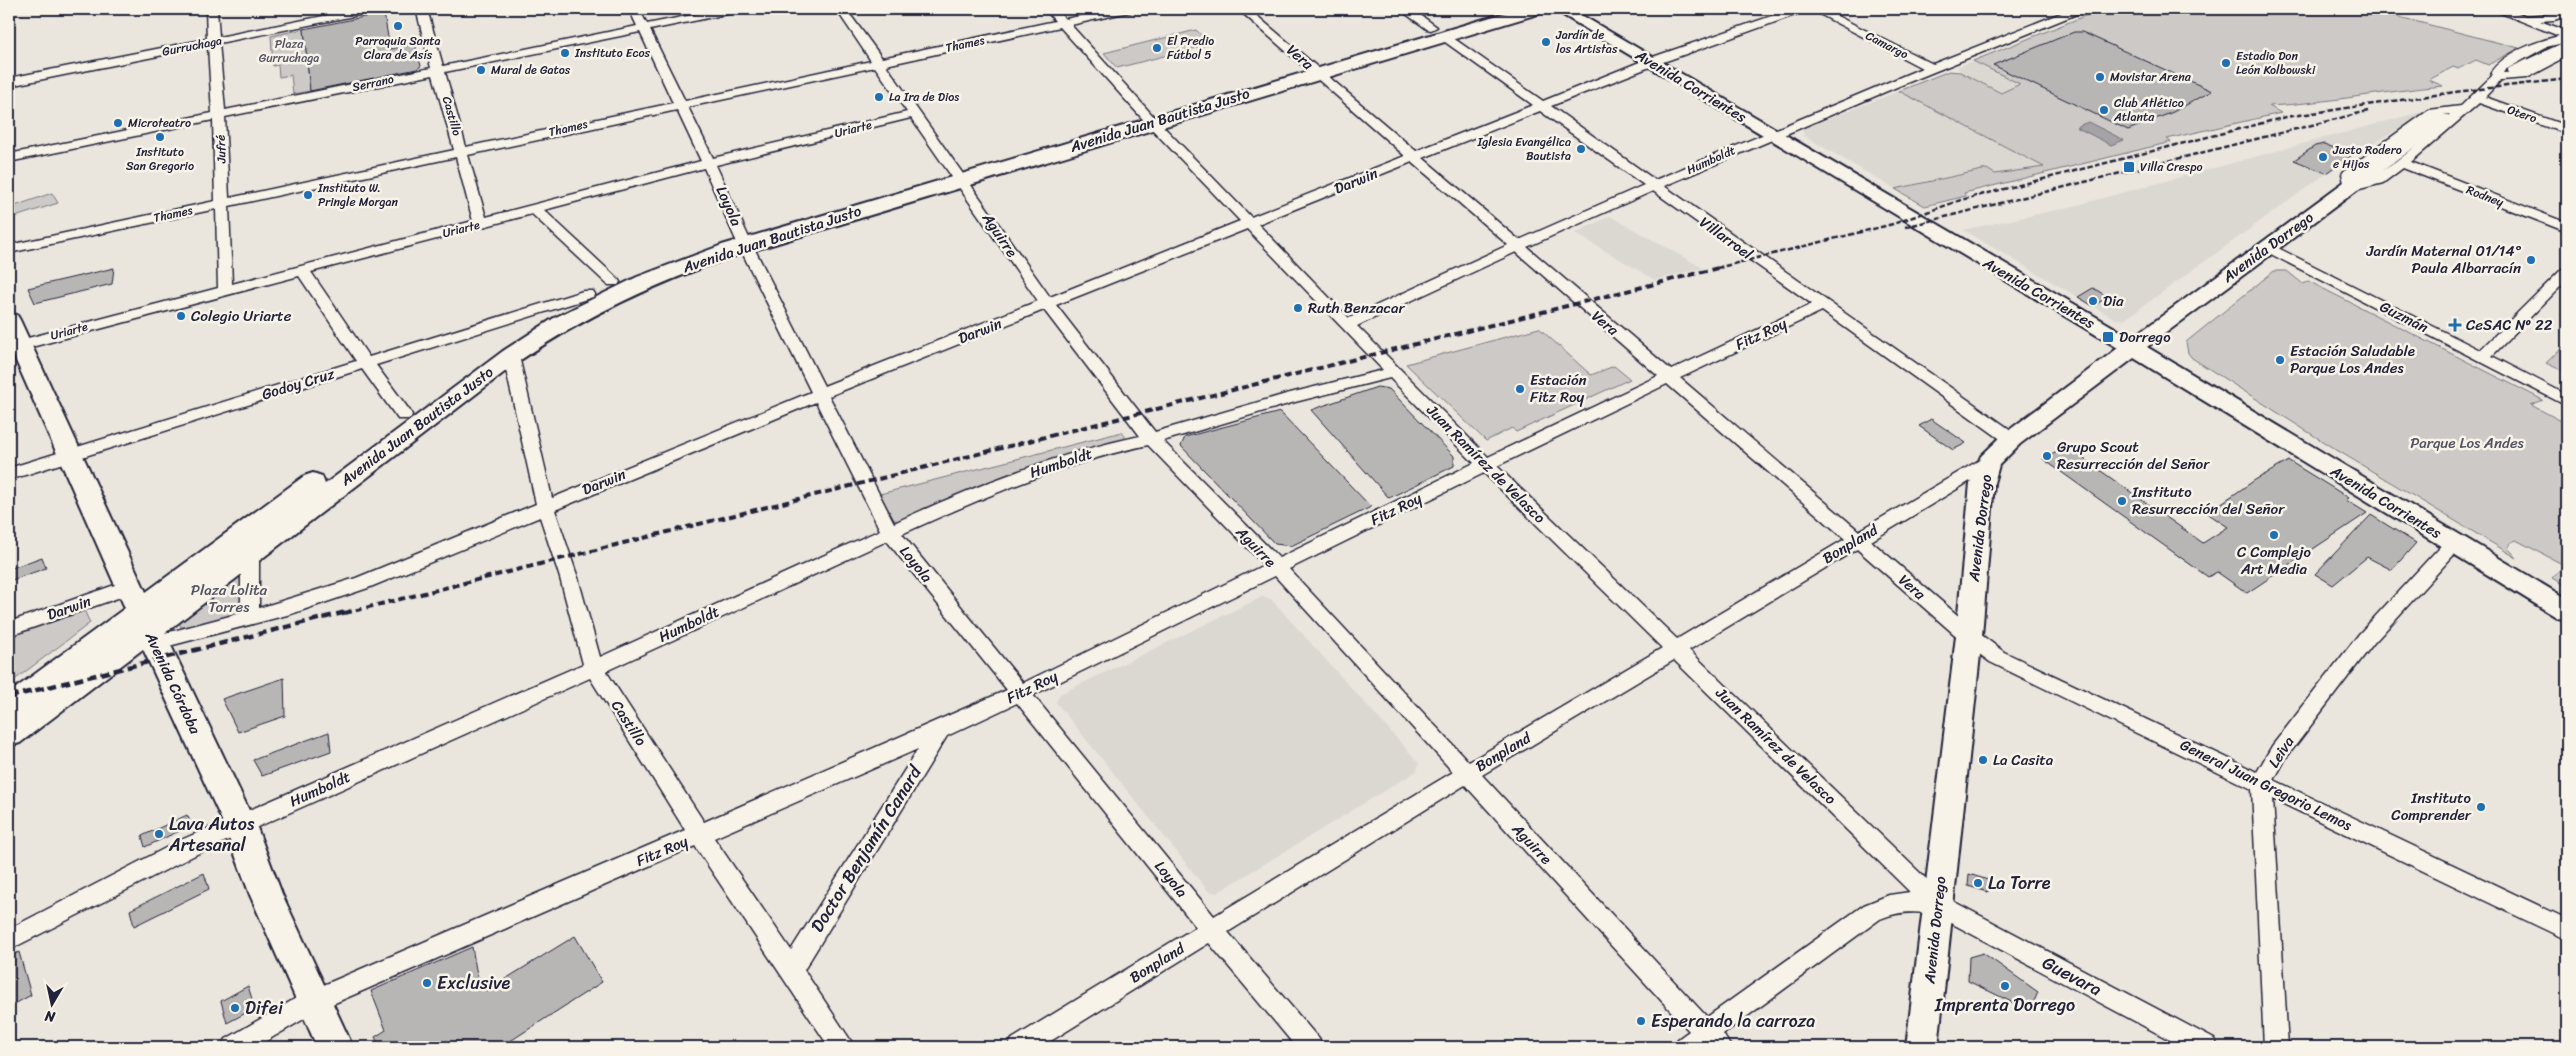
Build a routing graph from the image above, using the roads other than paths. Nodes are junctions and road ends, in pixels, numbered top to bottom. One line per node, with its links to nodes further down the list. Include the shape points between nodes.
1 (211, 9): 27 (street, Jufré)
2 (374, 9): 27 (street, Gurruchaga)
3 (422, 9): 34 (street, Castillo)
4 (634, 9): 23 (street, Loyola)
5 (737, 9): 23 (street, Serrano)
6 (841, 9): 30 (street, Aguirre)
7 (1050, 9): 22 (street, Juan Ramírez de Velasco)
8 (1128, 9): 22 (street, Thames)
9 (1243, 9): 33 (street, Vera)
10 (1405, 9): 24 (street, Villarroel)
11 (1490, 9): 24 (main road, Avenida Juan Bautista Justo)
12 (1535, 9): 24 (main road, Avenida Juan Bautista Justo)
13 (1561, 9): 31 (main road, Avenida Corrientes)
14 (1802, 9): 31 (street, Darwin)
15 (1815, 9): 32 (street, Camargo)
16 (2046, 9): 20 (street)
17 (2080, 9): 20 (street, Humboldt)
18 (2497, 9): 21 (street)
19 (2567, 12): 21 (street, via 2554,17)
20 (2062, 16): 32 (street, Humboldt)
21 (2522, 18): 25 (street)
22 (1063, 23): 30 (street, Thames); 43 (street, Juan Ramírez de Velasco)
23 (643, 28): 34 (street, Serrano); 38 (street, Loyola)
24 (1436, 31): 33 (main road, Avenida Juan Bautista Justo); 39 (street, Villarroel)
25 (2567, 35)
26 (2567, 39): 35 (street, Avenida Dorrego, via 2550,42)
27 (213, 42): 36 (street, Gurruchaga); 42 (street, Jufré)
28 (2567, 46): 35 (main road, Avenida Dorrego)
29 (2567, 53): 35 (street, Avenida Dorrego)
30 (878, 62): 38 (street, Thames); 41 (street, Aguirre)
31 (1650, 62): 39 (street, Darwin); 46 (main road, Avenida Corrientes)
32 (1932, 68): 46 (street, Humboldt)
33 (1313, 69): 43 (main road, Avenida Juan Bautista Justo); 48 (street, Vera)
34 (439, 70): 42 (street, Serrano); 47 (street, Castillo)
35 (2509, 73): 37 (street, Avenida Dorrego)
36 (9, 82)
37 (2477, 98): 40 (street, Avenida Dorrego); 45 (street, Otero)
38 (680, 105): 47 (street, Thames); 51 (street, Loyola)
39 (1541, 106): 48 (street, Darwin); 53 (street, Villarroel)
40 (2464, 108): 44 (street, Avenida Dorrego); 44 (street, Avenida Dorrego)
41 (914, 114): 51 (street, Uriarte); 52 (street, Aguirre)
42 (219, 115): 49 (street, Serrano); 55 (street, Jufré)
43 (1147, 117): 52 (main road, Avenida Juan Bautista Justo); 58 (street, Juan Ramírez de Velasco)
44 (2442, 117): 50 (street, Avenida Dorrego); 54 (main road, Avenida Dorrego)
45 (2567, 130)
46 (1770, 134): 53 (street, Humboldt); 74 (main road, Avenida Corrientes)
47 (462, 152): 55 (street, Thames); 57 (street, Castillo)
48 (1414, 157): 58 (street, Darwin); 61 (street, Vera)
49 (9, 158)
50 (2402, 163): 54 (street, Avenida Dorrego, via 2378,180); 59 (street, Rodney)
51 (709, 164): 56 (street, Uriarte); 60 (street, Loyola)
52 (958, 174): 60 (main road, Avenida Juan Bautista Justo); 69 (street, Aguirre)
53 (1653, 185): 61 (street, Humboldt); 70 (street, Villarroel)
54 (2352, 187): 62 (main road, Avenida Dorrego)
55 (223, 204): 63 (street, Thames); 67 (street, Jufré)
56 (536, 210): 57 (street, Uriarte); 66 (street)
57 (481, 224): 64 (street, Uriarte)
58 (1248, 224): 69 (street, Darwin); 72 (street, Juan Ramírez de Velasco)
59 (2567, 228)
60 (742, 237): 66 (main road, Avenida Juan Bautista Justo); 75 (main road, Avenida Juan Bautista Justo, via 554,328); 80 (street, Loyola)
61 (1515, 246): 72 (street, Humboldt); 79 (street, Vera)
62 (2268, 247): 74 (main road, Avenida Dorrego); 76 (street, Guzmán)
63 (9, 249)
64 (302, 269): 67 (street, Uriarte); 77 (street)
65 (2567, 272): 76 (street)
66 (613, 282): 68 (main road, Avenida Juan Bautista Justo)
67 (225, 290): 73 (street, Uriarte)
68 (588, 294): 77 (street, Godoy Cruz); 82 (main road, Avenida Juan Bautista Justo, via 528,324)
69 (1048, 305): 80 (street, Darwin); 83 (street, Aguirre)
70 (1821, 306): 79 (street, Fitz Roy); 84 (street, Villarroel)
71 (9, 320): 73 (main road, Avenida Córdoba)
72 (1347, 325): 78 (street, Juan Ramírez de Velasco)
73 (14, 346): 85 (main road, Avenida Córdoba)
74 (2133, 348): 84 (main road, Avenida Dorrego); 92 (main road, Avenida Corrientes)
75 (511, 356): 89 (street, Castillo); 93 (main road, Avenida Juan Bautista Justo)
76 (2482, 357): 81 (street, Guzmán)
77 (365, 363): 82 (street); 85 (street, Godoy Cruz)
78 (1394, 372): 83 (street, Humboldt); 87 (street, Juan Ramírez de Velasco)
79 (1668, 377): 87 (street, Fitz Roy); 91 (street, Vera)
80 (820, 394): 89 (street, Darwin); 90 (street, Loyola)
81 (2567, 401)
82 (404, 415): 96 (main road, Avenida Juan Bautista Justo)
83 (1151, 439): 90 (street, Humboldt, via 1091,452 1047,467); 94 (street, Aguirre)
84 (2012, 439): 86 (main road, Avenida Dorrego)
85 (70, 455): 88 (street, Godoy Cruz); 96 (main road, Avenida Córdoba)
86 (1989, 462): 91 (street, Bonpland); 99 (main road, Avenida Dorrego, via 1982,483)
87 (1486, 465): 94 (street, Fitz Roy); 100 (street, Juan Ramírez de Velasco)
88 (9, 474)
89 (545, 506): 97 (street, Darwin, via 354,586); 101 (street, Castillo)
90 (889, 531): 101 (street, Humboldt); 102 (street, Loyola)
91 (1858, 539): 99 (street, Vera); 100 (street, Bonpland)
92 (2454, 543): 95 (main road, Avenida Corrientes); 107 (street, Leiva, via 2366,639 2279,752)
93 (250, 553): 96 (main road, Avenida Juan Bautista Justo); 97 (street)
94 (1277, 567): 102 (street, Fitz Roy); 106 (street, Aguirre)
95 (2567, 611)
96 (143, 618): 97 (street, Darwin); 98 (street, Darwin); 103 (main road, Avenida Juan Bautista Justo); 105 (main road, Avenida Juan Bautista Justo); 108 (main road, Avenida Córdoba)
97 (250, 618)
98 (9, 629)
99 (1969, 636): 107 (street, General Juan Gregorio Lemos, via 1997,657); 110 (main road, Avenida Dorrego)
100 (1677, 649): 106 (street, Bonpland); 110 (street, Juan Ramírez de Velasco)
101 (594, 668): 108 (street, Humboldt); 109 (street, Castillo)
102 (1020, 693): 104 (street, Fitz Roy); 111 (street, Loyola)
103 (9, 709)
104 (940, 730): 109 (street, Fitz Roy); 114 (street, Doctor Benjamín Canard)
105 (9, 734)
106 (1468, 773): 111 (street, Bonpland); 116 (street, Aguirre)
107 (2262, 783): 112 (street, General Juan Gregorio Lemos); 125 (street, Leiva)
108 (240, 825): 113 (street, Humboldt, via 189,847); 115 (main road, Avenida Córdoba)
109 (700, 835): 114 (street, Castillo); 115 (street, Fitz Roy)
110 (1937, 904): 116 (street, via 1913,900 1894,902 1872,912); 123 (main road, Avenida Dorrego); 124 (street, Guevara)
111 (1212, 930): 120 (street, Bonpland); 121 (street, Loyola)
112 (2567, 930)
113 (9, 940)
114 (792, 969): 119 (street, Castillo)
115 (313, 1001): 117 (street, Fitz Roy); 118 (main road, Avenida Córdoba)
116 (1712, 1040): 122 (street)
117 (234, 1047)
118 (335, 1047)
119 (843, 1047)
120 (1020, 1047)
121 (1312, 1047)
122 (1686, 1047)
123 (1922, 1047)
124 (2206, 1047)
125 (2276, 1047)

